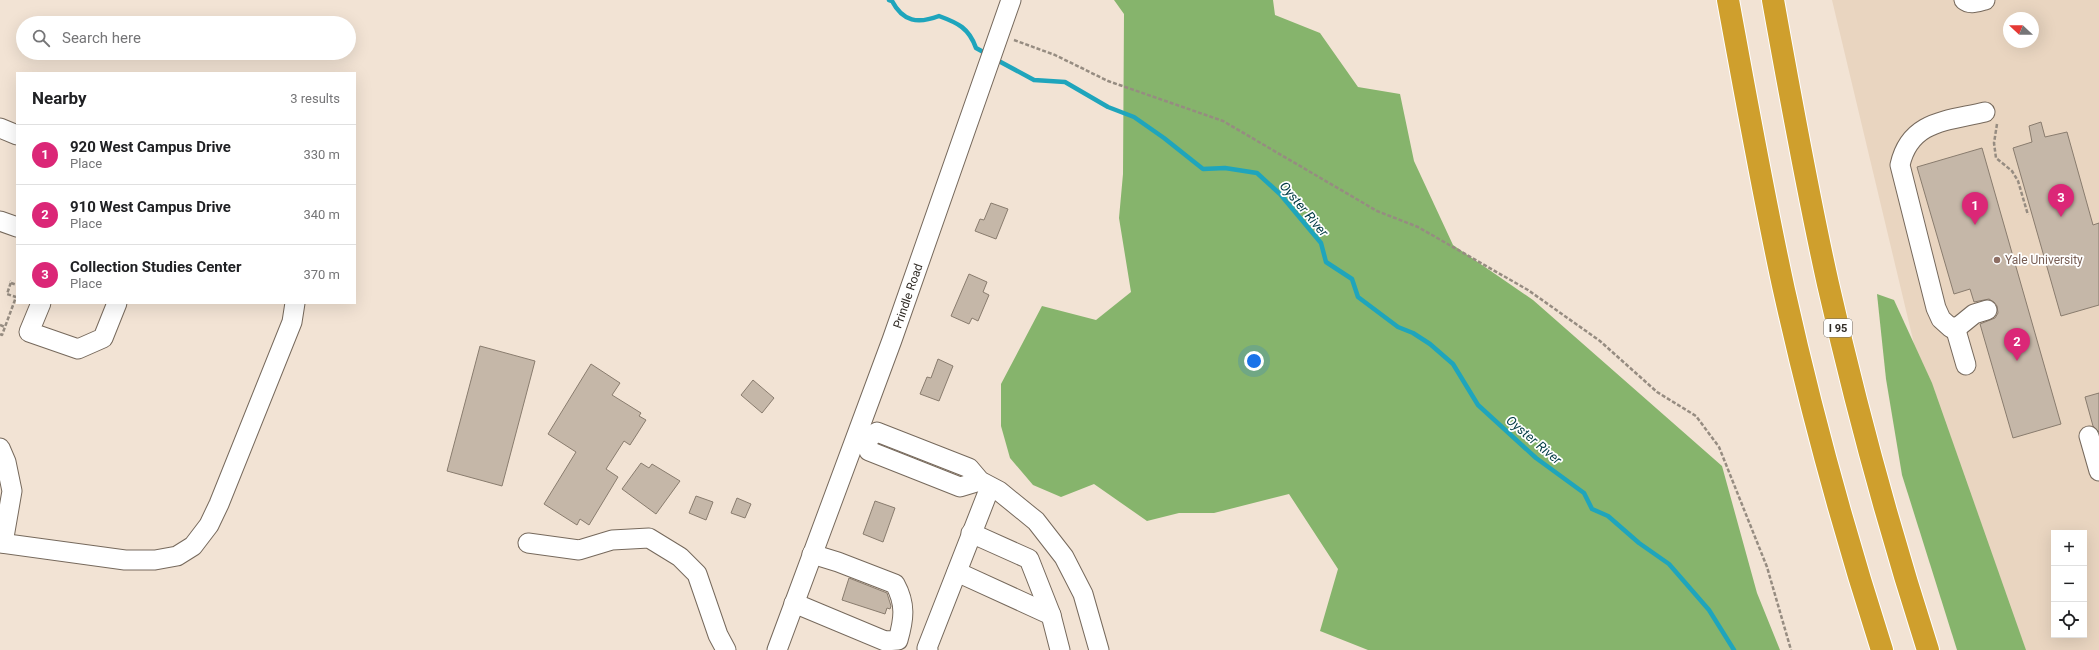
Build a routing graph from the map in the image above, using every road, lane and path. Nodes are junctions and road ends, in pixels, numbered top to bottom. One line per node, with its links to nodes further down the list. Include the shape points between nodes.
1 (1011, 0): 6 (street, Prindle Road)
2 (1728, 0): 43 (highway, via 1773,238 1797,345 1839,508)
3 (1773, 0): 44 (highway, I 95, via 1817,230 1853,388 1891,531)
4 (1964, 0): 5 (street, via 1974,3)
5 (1985, 0)
6 (998, 38): 26 (street, Prindle Road); 42 (path, via 1055,55 1108,81 1223,120 1377,211 1418,227 1528,290 1600,341 1657,392 1696,416 1719,448 1767,568)
7 (1991, 118): 10 (path, via 1996,158 2015,175); 22 (street, via 1933,124 1918,132 1902,154 1900,165 1936,308 1941,319 1951,328)
8 (0, 128): 9 (street)
9 (16, 135)
10 (2028, 215)
11 (0, 221): 12 (street)
12 (16, 228)
13 (16, 285): 14 (path, via 10,282 7,294)
14 (16, 297)
15 (16, 297): 21 (path)
16 (41, 304): 17 (street, via 29,332 78,349 103,338)
17 (117, 304)
18 (295, 304): 31 (street, via 292,322 219,504 209,525 193,546 177,556 155,560 125,560)
19 (1987, 310): 22 (street, via 1974,314)
20 (0, 325): 21 (path)
21 (5, 327): 23 (path, via 2,335)
22 (1955, 327): 24 (street)
23 (0, 334)
24 (1966, 365)
25 (2089, 436): 28 (street)
26 (862, 438): 29 (street, via 877,432 969,468); 33 (street, Prindle Road)
27 (0, 448): 31 (street, via 6,462 12,491)
28 (2099, 471)
29 (985, 484): 30 (street); 41 (street, via 1036,521 1064,557 1083,594)
30 (971, 533): 34 (street); 36 (street, via 1029,559)
31 (1, 543)
32 (528, 543): 37 (street, via 579,550 612,540 649,538 680,557 697,574 718,635)
33 (812, 554): 35 (street, Prindle Road); 35 (street, via 895,584 902,596 904,618 898,640 885,641)
34 (957, 572): 36 (street); 39 (street)
35 (797, 596): 38 (street, Prindle Road)
36 (1051, 615): 40 (street)
37 (726, 650)
38 (777, 650)
39 (928, 650)
40 (1060, 650)
41 (1098, 650)
42 (1791, 650)
43 (1882, 650)
44 (1928, 650)

